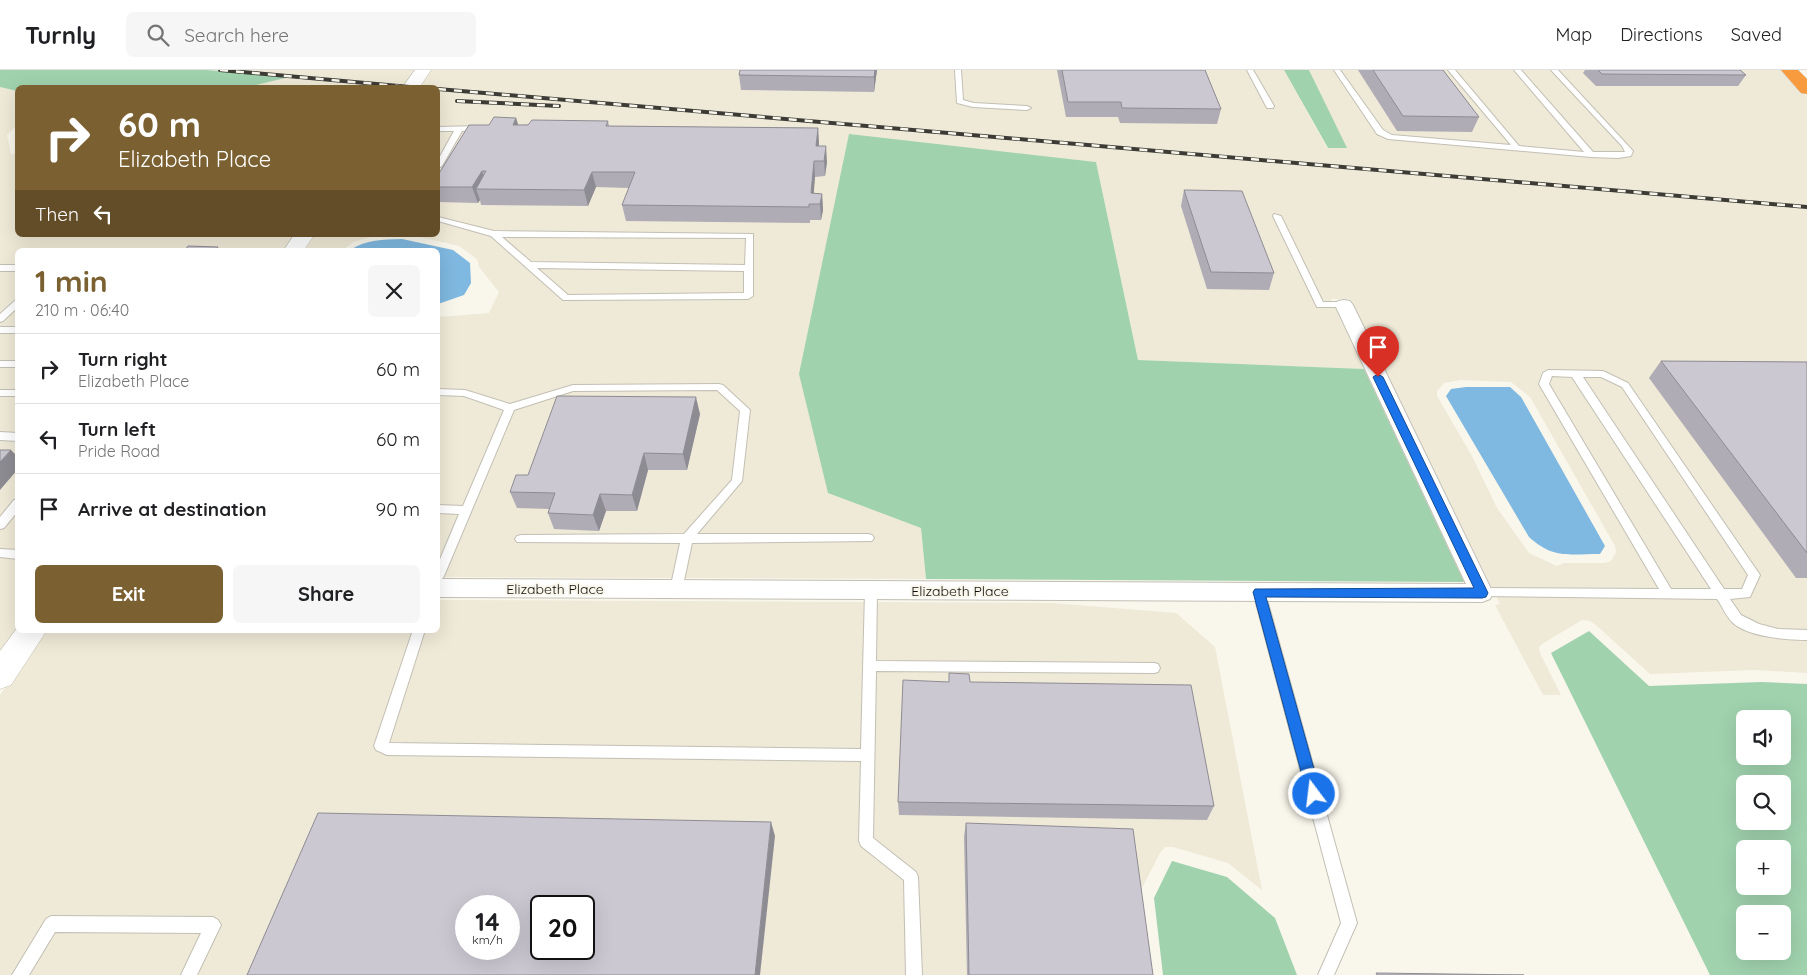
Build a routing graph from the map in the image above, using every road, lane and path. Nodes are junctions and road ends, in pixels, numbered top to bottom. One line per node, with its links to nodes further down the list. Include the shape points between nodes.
1 (423, 70): 9 (street)
2 (958, 70): 12 (lane, via 960,101 973,105)
3 (1250, 70): 11 (lane)
4 (1336, 70): 16 (lane, via 1380,132 1391,137)
5 (1451, 70): 16 (lane)
6 (1517, 70): 17 (lane)
7 (1554, 70): 17 (lane, via 1629,151 1618,156)
8 (1789, 70): 10 (highway)
9 (412, 85)
10 (1807, 89)
11 (1270, 106)
12 (1027, 108)
13 (488, 128): 15 (lane)
14 (440, 129): 15 (lane)
15 (459, 129): 18 (lane)
16 (1518, 149): 17 (lane)
17 (1591, 154)
18 (440, 162)
19 (1277, 216): 29 (lane, via 1320,305)
20 (440, 220): 21 (lane)
21 (494, 234): 24 (lane); 26 (lane, via 750,236)
22 (303, 237): 23 (street)
23 (295, 248)
24 (528, 265): 26 (lane); 26 (lane, via 566,298 748,296)
25 (15, 268): 27 (lane)
26 (749, 268)
27 (1, 269)
28 (15, 304): 30 (lane)
29 (1344, 305): 56 (street)
30 (0, 319)
31 (0, 330): 32 (lane)
32 (15, 330)
33 (0, 364): 34 (lane)
34 (15, 364)
35 (1575, 373): 57 (lane, via 1548,373 1544,384); 58 (lane); 58 (lane, via 1603,374 1625,386 1754,575 1746,594)
36 (440, 392): 39 (lane, via 466,393)
37 (0, 393): 38 (lane)
38 (15, 393)
39 (510, 408): 44 (lane); 46 (lane, via 573,388 719,387 745,410 737,481)
40 (0, 436): 41 (lane)
41 (15, 437)
42 (15, 507): 45 (lane)
43 (440, 509): 44 (lane)
44 (466, 510): 51 (lane)
45 (0, 525)
46 (686, 538): 47 (lane); 48 (lane); 53 (lane)
47 (868, 538)
48 (521, 539)
49 (0, 553): 50 (lane)
50 (15, 554)
51 (440, 571)
52 (440, 588): 53 (street, Elizabeth Place)
53 (676, 590): 54 (street, Elizabeth Place)
54 (871, 591): 55 (street, Elizabeth Place); 62 (lane)
55 (1259, 592): 56 (street, Elizabeth Place); 69 (lane, via 1349,923)
56 (1482, 593): 57 (lane)
57 (1668, 594): 58 (lane)
58 (1719, 594): 61 (lane, via 1737,619 1761,632)
59 (30, 633): 64 (street)
60 (418, 633): 65 (lane, via 381,746 387,749)
61 (1807, 635)
62 (869, 666): 63 (lane); 65 (lane)
63 (1154, 668)
64 (0, 676)
65 (867, 755): 68 (lane, via 866,841 911,877)
66 (20, 975): 67 (lane, via 51,924 213,926)
67 (189, 975)
68 (914, 975)
69 (1326, 975)

